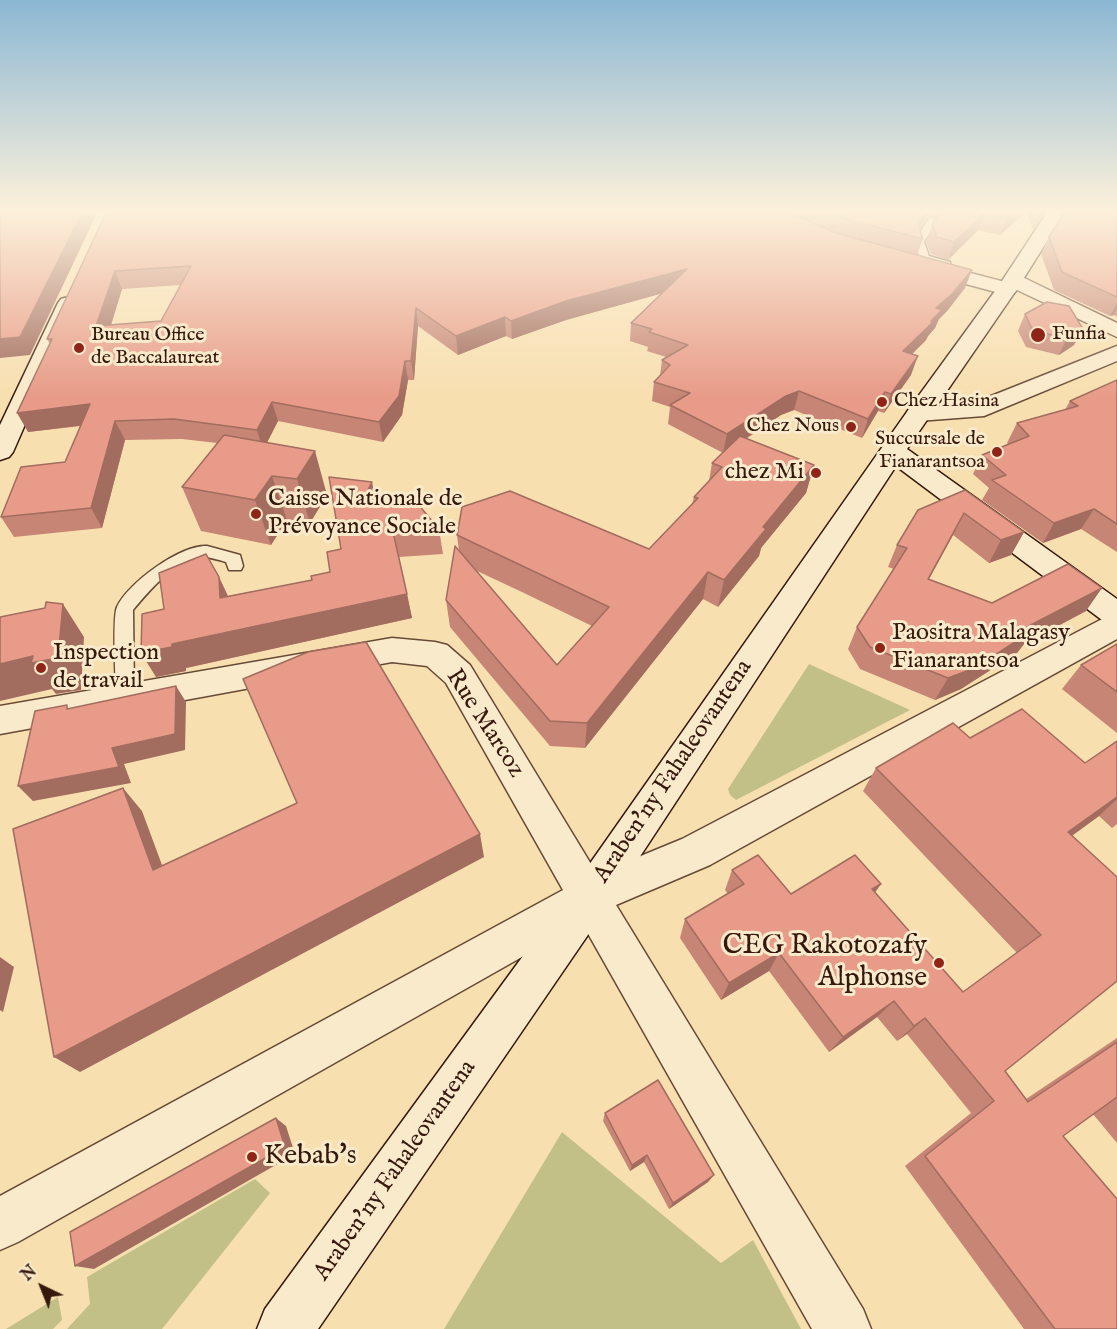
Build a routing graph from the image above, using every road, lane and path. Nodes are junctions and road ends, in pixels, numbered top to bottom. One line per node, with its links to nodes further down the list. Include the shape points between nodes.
1 (944, 273): 4 (street)
2 (961, 273): 4 (lane)
3 (1018, 273): 6 (street, Araben'ny Fahaleovantena)
4 (965, 279): 6 (street)
5 (76, 284): 11 (street)
6 (1010, 285): 7 (street); 9 (street, Araben'ny Fahaleovantena)
7 (1117, 331)
8 (1117, 353): 9 (street, via 975,411)
9 (918, 414): 10 (street, Araben'ny Fahaleovantena)
10 (893, 451): 13 (street); 17 (street, Araben'ny Fahaleovantena)
11 (0, 452)
12 (235, 566): 15 (lane, via 234,559 197,552 146,583 124,609)
13 (1117, 615)
14 (1117, 625): 17 (street, via 696,852)
15 (125, 696): 16 (street, Rue Marcoz); 17 (street, Rue Marcoz, via 392,650 435,654 458,675)
16 (0, 720)
17 (591, 896): 18 (street); 19 (street, Araben'ny Fahaleovantena); 20 (street, Rue Marcoz)
18 (0, 1224)
19 (285, 1329)
20 (843, 1329)

